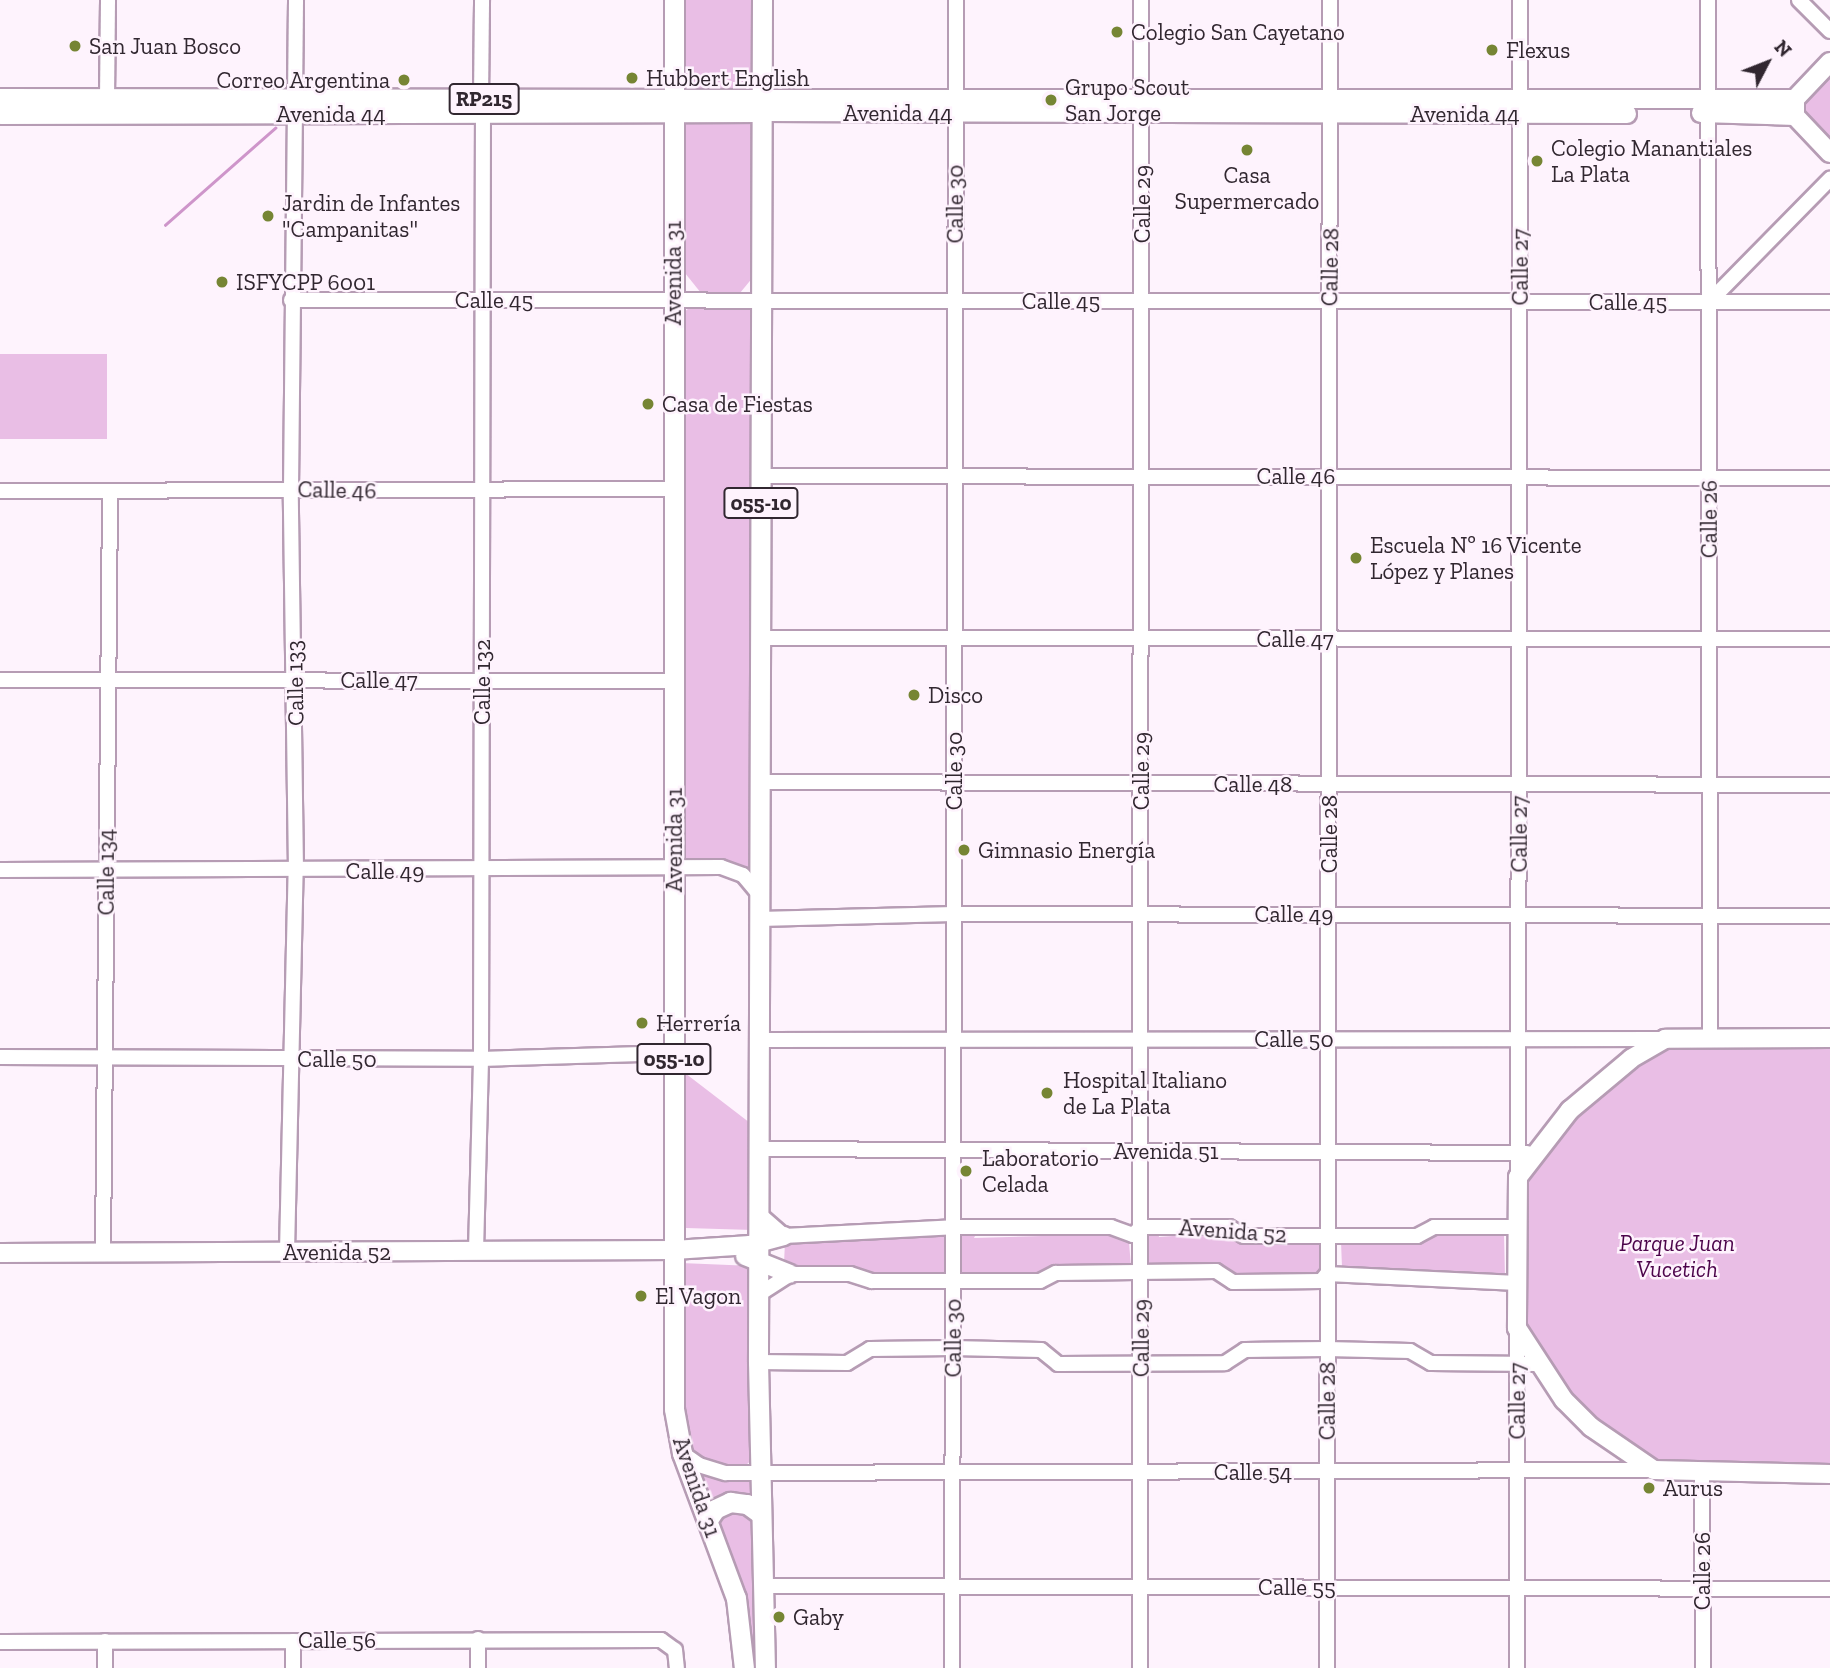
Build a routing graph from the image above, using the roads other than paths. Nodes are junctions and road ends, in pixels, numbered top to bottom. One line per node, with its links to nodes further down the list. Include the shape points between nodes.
1 (108, 0): 15 (street)
2 (296, 0): 16 (street, Calle 133)
3 (482, 0): 17 (street, Calle 132)
4 (674, 0): 21 (highway, Avenida 31 / 055-10)
5 (762, 0): 18 (highway, 055-10)
6 (956, 0): 19 (street, Calle 30)
7 (1141, 0): 20 (street, Calle 29)
8 (1330, 0): 22 (street, Calle 28)
9 (1520, 0): 23 (street, Calle 27)
10 (1709, 0): 25 (street, Calle 26)
11 (1799, 0): 12 (street)
12 (1830, 31)
13 (1830, 62): 24 (main road)
14 (0, 97): 15 (highway, Avenida 44 / RP215)
15 (107, 97): 16 (highway, Avenida 44 / RP215)
16 (295, 106): 17 (highway, Avenida 44 / RP215); 26 (highway, Avenida 44 / RP215); 30 (street, Calle 133)
17 (482, 106): 21 (highway, Avenida 44 / RP215); 31 (street, Calle 132)
18 (762, 106): 19 (main road, Avenida 44); 21 (highway, Avenida 44 / RP215); 38 (highway, 055-10)
19 (955, 106): 20 (main road, Avenida 44); 32 (street, Calle 30)
20 (1141, 106): 22 (main road, Avenida 44); 33 (street, Calle 29)
21 (673, 107): 29 (highway, Avenida 31 / 055-10)
22 (1332, 107): 23 (main road, Avenida 44); 34 (street, Calle 28)
23 (1520, 107): 25 (main road, Avenida 44); 35 (street, Calle 27)
24 (1795, 107): 25 (main road, Avenida 44); 27 (main road)
25 (1709, 108): 36 (street, Calle 26)
26 (0, 114)
27 (1830, 153)
28 (1830, 179): 36 (street)
29 (673, 299): 31 (street, Calle 45); 38 (street, Calle 45); 47 (highway, Avenida 31 / 055-10)
30 (291, 300): 31 (street, Calle 45); 46 (street, Calle 133)
31 (482, 300): 50 (street, Calle 132)
32 (955, 300): 33 (street, Calle 45); 38 (street, Calle 45); 39 (street, Calle 30)
33 (1142, 301): 34 (street, Calle 45); 40 (street, Calle 29)
34 (1329, 301): 35 (street, Calle 45); 42 (street, Calle 28)
35 (1520, 301): 36 (street, Calle 45); 43 (street, Calle 27)
36 (1709, 302): 37 (street, Calle 45); 44 (street, Calle 26)
37 (1830, 302)
38 (761, 303): 41 (highway, 055-10)
39 (955, 475): 40 (street, Calle 46); 41 (street, Calle 46); 52 (street, Calle 30)
40 (1142, 475): 42 (street, Calle 46); 53 (street, Calle 29)
41 (761, 476): 51 (highway, 055-10)
42 (1329, 476): 43 (street, Calle 46); 54 (street, Calle 28)
43 (1519, 477): 44 (street, Calle 46); 55 (street, Calle 27)
44 (1709, 477): 45 (street, Calle 46); 56 (street, Calle 26)
45 (1830, 478)
46 (291, 489): 49 (street, Calle 46); 50 (street, Calle 46); 60 (street, Calle 133)
47 (673, 489): 50 (street, Calle 46); 62 (highway, Avenida 31 / 055-10)
48 (0, 491): 49 (street, Calle 46)
49 (110, 491): 59 (street, Calle 134)
50 (482, 492): 61 (street, Calle 132)
51 (760, 638): 52 (street, Calle 47); 63 (highway, 055-10)
52 (954, 639): 53 (street, Calle 47); 64 (street, Calle 30)
53 (1141, 639): 54 (street, Calle 47); 65 (street, Calle 29)
54 (1329, 639): 55 (street, Calle 47); 66 (street, Calle 28)
55 (1519, 639): 56 (street, Calle 47); 67 (street, Calle 27)
56 (1709, 639): 57 (street, Calle 47); 68 (street, Calle 26)
57 (1830, 639)
58 (0, 680): 59 (street, Calle 47)
59 (106, 680): 60 (street, Calle 47); 72 (street, Calle 134)
60 (295, 680): 61 (street, Calle 47); 73 (street, Calle 133)
61 (482, 681): 62 (street, Calle 47); 74 (street, Calle 132)
62 (674, 681): 70 (highway, Avenida 31 / 055-10)
63 (760, 782): 64 (street, Calle 48); 75 (highway, 055-10)
64 (954, 783): 65 (street, Calle 48); 76 (street, Calle 30)
65 (1141, 783): 66 (street, Calle 48); 78 (street, Calle 29)
66 (1329, 784): 67 (street, Calle 48); 77 (street, Calle 28)
67 (1519, 784): 68 (street, Calle 48); 79 (street, Calle 27)
68 (1709, 785): 69 (street, Calle 48); 80 (street, Calle 26)
69 (1830, 785)
70 (675, 867): 74 (street, Calle 49); 75 (street, Calle 49, via 721,867 743,876); 91 (highway, Avenida 31 / 055-10)
71 (0, 870): 72 (street, Calle 49)
72 (106, 870): 73 (street, Calle 49); 93 (street, Calle 134)
73 (296, 870): 74 (street, Calle 49); 94 (street, Calle 133)
74 (481, 871): 95 (street, Calle 132)
75 (759, 894): 82 (highway, 055-10)
76 (954, 914): 78 (street, Calle 49); 82 (street, Calle 49); 87 (street, Calle 30)
77 (1329, 914): 78 (street, Calle 49); 79 (street, Calle 49); 89 (street, Calle 28)
78 (1141, 915): 88 (street, Calle 29)
79 (1518, 915): 80 (street, Calle 49); 83 (street, Calle 27)
80 (1709, 916): 81 (street, Calle 49); 85 (street, Calle 26)
81 (1830, 916)
82 (758, 919): 90 (highway, 055-10)
83 (1518, 1038): 84 (street, Calle 50); 89 (street, Calle 50); 101 (street, Calle 27)
84 (1665, 1038): 85 (main road, Calle 50); 101 (main road, via 1600,1083)
85 (1710, 1038): 86 (main road, Calle 50)
86 (1830, 1038)
87 (956, 1039): 88 (street, Calle 50); 90 (street, Calle 50); 97 (street, Calle 30)
88 (1141, 1039): 89 (street, Calle 50); 98 (street, Calle 29)
89 (1329, 1039): 99 (street, Calle 28)
90 (758, 1040): 96 (highway, 055-10)
91 (674, 1053): 95 (street, Calle 50); 109 (highway, Avenida 31 / 055-10)
92 (0, 1057): 93 (street, Calle 50)
93 (106, 1058): 94 (street, Calle 50); 114 (street, Calle 134)
94 (295, 1059): 95 (street, Calle 50); 112 (street, Calle 133)
95 (481, 1059): 110 (street, Calle 132)
96 (759, 1149): 97 (street, Avenida 51); 103 (highway, 055-10)
97 (953, 1150): 98 (street, Avenida 51); 104 (street, Calle 30)
98 (1141, 1151): 99 (street, Avenida 51); 105 (street, Calle 29)
99 (1327, 1151): 100 (street, Avenida 51); 107 (street, Calle 28)
100 (1498, 1153): 101 (street, Avenida 51); 102 (street, via 1510,1158)
101 (1525, 1153): 102 (main road)
102 (1518, 1173): 106 (main road, Calle 27)
103 (758, 1213): 108 (street); 111 (highway, 055-10)
104 (953, 1227): 105 (street, Avenida 52, via 1111,1227 1133,1235); 108 (street, Avenida 52); 118 (street, Calle 30)
105 (1141, 1227): 107 (street, Avenida 52, via 1228,1227 1244,1236); 115 (street, Calle 29)
106 (1518, 1227): 107 (street, Avenida 52, via 1434,1227 1417,1236); 119 (main road, Calle 27)
107 (1327, 1235): 117 (street, Calle 28)
108 (784, 1236): 111 (main road, Avenida 52); 116 (main road, via 779,1241 779,1263)
109 (674, 1250): 110 (main road, Avenida 52); 111 (main road, Avenida 52); 128 (highway, Avenida 31 / 055-10, via 674,1409)
110 (476, 1251): 112 (main road, Avenida 52)
111 (759, 1251): 116 (main road, Avenida 52); 120 (highway, 055-10)
112 (288, 1252): 114 (main road, Avenida 52)
113 (0, 1253): 114 (main road, Avenida 52)
114 (103, 1253)
115 (1141, 1271): 117 (street, Avenida 52, via 1216,1272 1233,1282 1321,1281); 118 (street, Avenida 52, via 1056,1273 1040,1281); 125 (street, Calle 29)
116 (790, 1274): 118 (street, Avenida 52); 120 (street)
117 (1327, 1274): 119 (street, Avenida 52); 123 (street, Calle 28)
118 (953, 1281): 122 (street, Calle 30)
119 (1518, 1283): 121 (main road, Calle 27)
120 (758, 1295): 124 (highway, 055-10)
121 (1517, 1328): 126 (street, Calle 27); 127 (main road)
122 (953, 1348): 124 (street, via 870,1349 847,1363); 125 (street, via 1041,1350 1058,1364); 131 (street, Calle 30)
123 (1327, 1349): 125 (street, via 1245,1350 1225,1363); 126 (street, via 1410,1351 1431,1363); 133 (street, Calle 28)
124 (758, 1362): 130 (highway, 055-10)
125 (1140, 1364): 132 (street, Calle 29)
126 (1517, 1364): 127 (street); 134 (street, Calle 27)
127 (1537, 1364): 129 (main road, via 1591,1427)
128 (682, 1453): 130 (street, Calle 54, via 711,1471); 138 (highway, Avenida 31 / 055-10)
129 (1654, 1470): 134 (street, Calle 54); 135 (main road, Calle 54)
130 (759, 1471): 131 (street, Calle 54); 137 (highway, 055-10)
131 (953, 1471): 132 (street, Calle 54); 140 (street, Calle 30)
132 (1140, 1471): 133 (street, Calle 54); 141 (street, Calle 29)
133 (1327, 1472): 134 (street, Calle 54); 142 (street, Calle 28)
134 (1517, 1472): 143 (street, Calle 27)
135 (1702, 1473): 136 (main road, Calle 54); 144 (street, Calle 26)
136 (1830, 1474)
137 (761, 1514): 138 (highway, via 747,1504 730,1502 715,1509); 139 (highway, 055-10)
138 (706, 1521): 154 (highway, Avenida 31 / 055-10, via 736,1598)
139 (764, 1586): 140 (street, Calle 55); 155 (highway, 055-10)
140 (952, 1586): 141 (street, Calle 55); 156 (street, Calle 30)
141 (1140, 1587): 142 (street, Calle 55); 157 (street, Calle 29)
142 (1327, 1587): 143 (street, Calle 55); 158 (street, Calle 28)
143 (1517, 1588): 144 (street, Calle 55); 159 (street, Calle 27)
144 (1702, 1589): 145 (street, Calle 55); 160 (street, Calle 26)
145 (1830, 1589)
146 (478, 1639): 148 (street, Calle 56); 152 (street); 153 (street, Calle 56, via 661,1640 673,1646)
147 (105, 1641): 148 (street, Calle 56); 149 (street, Calle 56); 150 (street)
148 (293, 1641): 151 (street)
149 (0, 1642)
150 (105, 1668)
151 (293, 1668)
152 (478, 1668)
153 (677, 1668)
154 (744, 1668)
155 (765, 1668)
156 (952, 1668)
157 (1140, 1668)
158 (1327, 1668)
159 (1517, 1668)
160 (1703, 1668)

